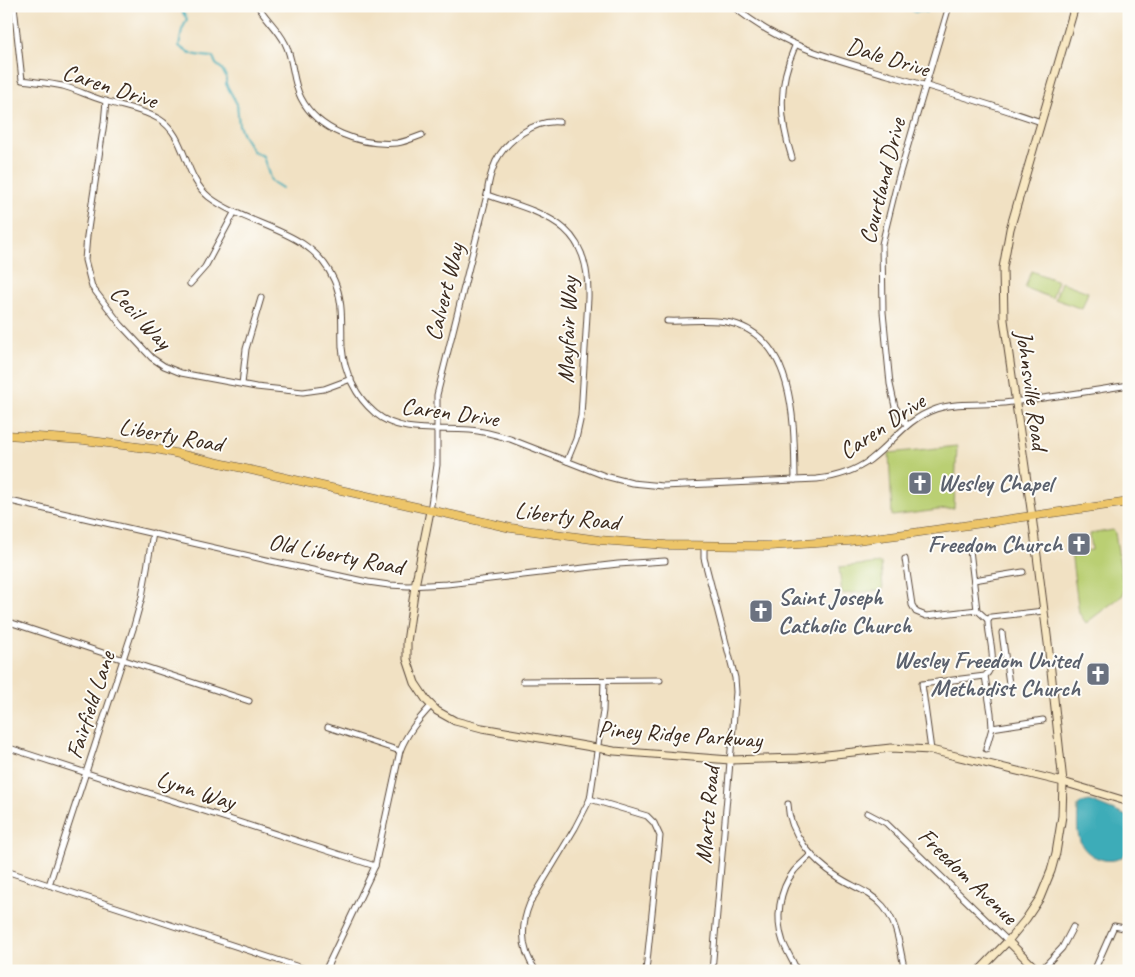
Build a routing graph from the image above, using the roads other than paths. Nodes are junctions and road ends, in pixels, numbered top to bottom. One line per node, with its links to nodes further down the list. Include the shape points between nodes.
1 (14, 6): 8 (street, Caren Drive, via 22,80 62,86)
2 (258, 6): 11 (street, via 286,43 301,98 318,121 343,134 369,142 399,142)
3 (733, 6): 6 (street, Dale Drive, via 753,22)
4 (949, 6): 7 (street, Courtland Drive)
5 (1075, 6): 10 (street, Johnsville Road)
6 (796, 46): 7 (street, Dale Drive); 12 (street, via 786,70 782,98 783,121)
7 (925, 87): 10 (street, Dale Drive); 22 (street, Courtland Drive, via 882,244 883,312 890,384 895,406)
8 (106, 101): 14 (street, Caren Drive, via 135,108 167,125 201,188); 19 (street, Cecil Way, via 85,260 92,287 121,326 159,363 181,373)
9 (559, 122): 13 (street, Calvert Way, via 532,128 508,145 494,165)
10 (1041, 122): 21 (street, Johnsville Road, via 1010,229 1003,268 1004,320)
11 (422, 136)
12 (792, 158)
13 (487, 195): 23 (street, Calvert Way, via 438,388); 25 (street, Mayfair Way, via 530,209 556,222 575,241 587,266 581,416)
14 (234, 212): 15 (street, via 205,267); 18 (street, Caren Drive, via 299,240 328,268 341,301 343,353)
15 (190, 284)
16 (261, 298): 19 (street, via 246,349)
17 (667, 321): 26 (street, via 731,323 756,335 771,350 782,369 790,403)
18 (351, 379): 19 (street, Cecil Way, via 324,389 303,392); 23 (street, Caren Drive, via 366,404 386,420 412,428)
19 (242, 384)
20 (1129, 386): 21 (street, Caren Drive)
21 (1014, 402): 22 (street, Caren Drive, via 943,407); 30 (street, Johnsville Road)
22 (907, 425): 26 (street, Caren Drive, via 874,457 853,470 820,479)
23 (437, 428): 25 (street, Caren Drive, via 495,435); 29 (street, Calvert Way, via 437,465)
24 (6, 435): 29 (main road, Liberty Road, via 161,450)
25 (567, 461): 26 (street, Caren Drive, via 610,478 650,485)
26 (795, 480)
27 (6, 500): 31 (street, Old Liberty Road)
28 (1129, 502): 30 (main road, Liberty Road)
29 (430, 511): 32 (main road, Liberty Road, via 548,534); 38 (street, Piney Ridge Parkway)
30 (1032, 516): 32 (main road, Liberty Road, via 848,541); 40 (street, Johnsville Road)
31 (153, 533): 38 (street, Old Liberty Road, via 368,582); 46 (street, Fairfield Lane, via 142,597)
32 (704, 546): 62 (street, Martz Road, via 704,558 735,678)
33 (970, 550): 37 (street)
34 (905, 559): 39 (street, via 916,612 926,616)
35 (665, 561): 38 (street, Old Liberty Road)
36 (1023, 572): 37 (street)
37 (974, 580): 39 (street)
38 (415, 586): 53 (street, Piney Ridge Parkway, via 407,659 415,684)
39 (977, 610): 41 (street)
40 (1044, 611): 41 (street); 64 (street, Johnsville Road)
41 (988, 620): 45 (street)
42 (6, 622): 46 (street)
43 (1002, 632): 44 (street)
44 (1005, 656): 45 (street); 51 (street)
45 (992, 658): 47 (street, via 992,666)
46 (123, 660): 52 (street); 63 (street, Fairfield Lane)
47 (985, 676): 56 (street); 60 (street, via 922,684)
48 (660, 680): 50 (street)
49 (523, 681): 50 (street)
50 (604, 681): 58 (street)
51 (1009, 684)
52 (249, 701)
53 (431, 706): 58 (street, Piney Ridge Parkway, via 446,717 466,725); 61 (street, via 413,726)
54 (1043, 720): 56 (street)
55 (328, 727): 61 (street)
56 (992, 728): 59 (street)
57 (6, 747): 63 (street, Lynn Way)
58 (598, 749): 62 (street, Piney Ridge Parkway); 65 (street)
59 (986, 749)
60 (930, 750): 62 (street, Piney Ridge Parkway, via 891,748 798,758); 64 (street, Piney Ridge Parkway)
61 (400, 751): 70 (street)
62 (730, 760): 80 (street, Martz Road)
63 (86, 773): 70 (street, Lynn Way); 72 (street, Fairfield Lane)
64 (1063, 782): 66 (street, Piney Ridge Parkway); 75 (street, Johnsville Road, via 1060,837 1051,871 1040,898)
65 (590, 799): 78 (street, via 525,915 522,925 525,949); 79 (street, via 647,816 658,829 660,836)
66 (1129, 802)
67 (788, 804): 69 (street, via 794,830)
68 (867, 813): 75 (street, Freedom Avenue, via 886,822)
69 (811, 854): 81 (street, via 789,878 780,907 781,935); 82 (street, via 883,907 897,930)
70 (375, 866): 77 (street)
71 (6, 871): 72 (street)
72 (49, 885): 76 (street)
73 (1074, 927): 84 (street, via 1062,948)
74 (1129, 929): 85 (street, via 1114,926)
75 (1008, 941): 83 (street, Johnsville Road); 84 (street, Freedom Avenue)
76 (311, 971)
77 (325, 971)
78 (536, 971)
79 (646, 971)
80 (712, 971)
81 (797, 971)
82 (905, 971)
83 (979, 971)
84 (1039, 971)
85 (1094, 971)

